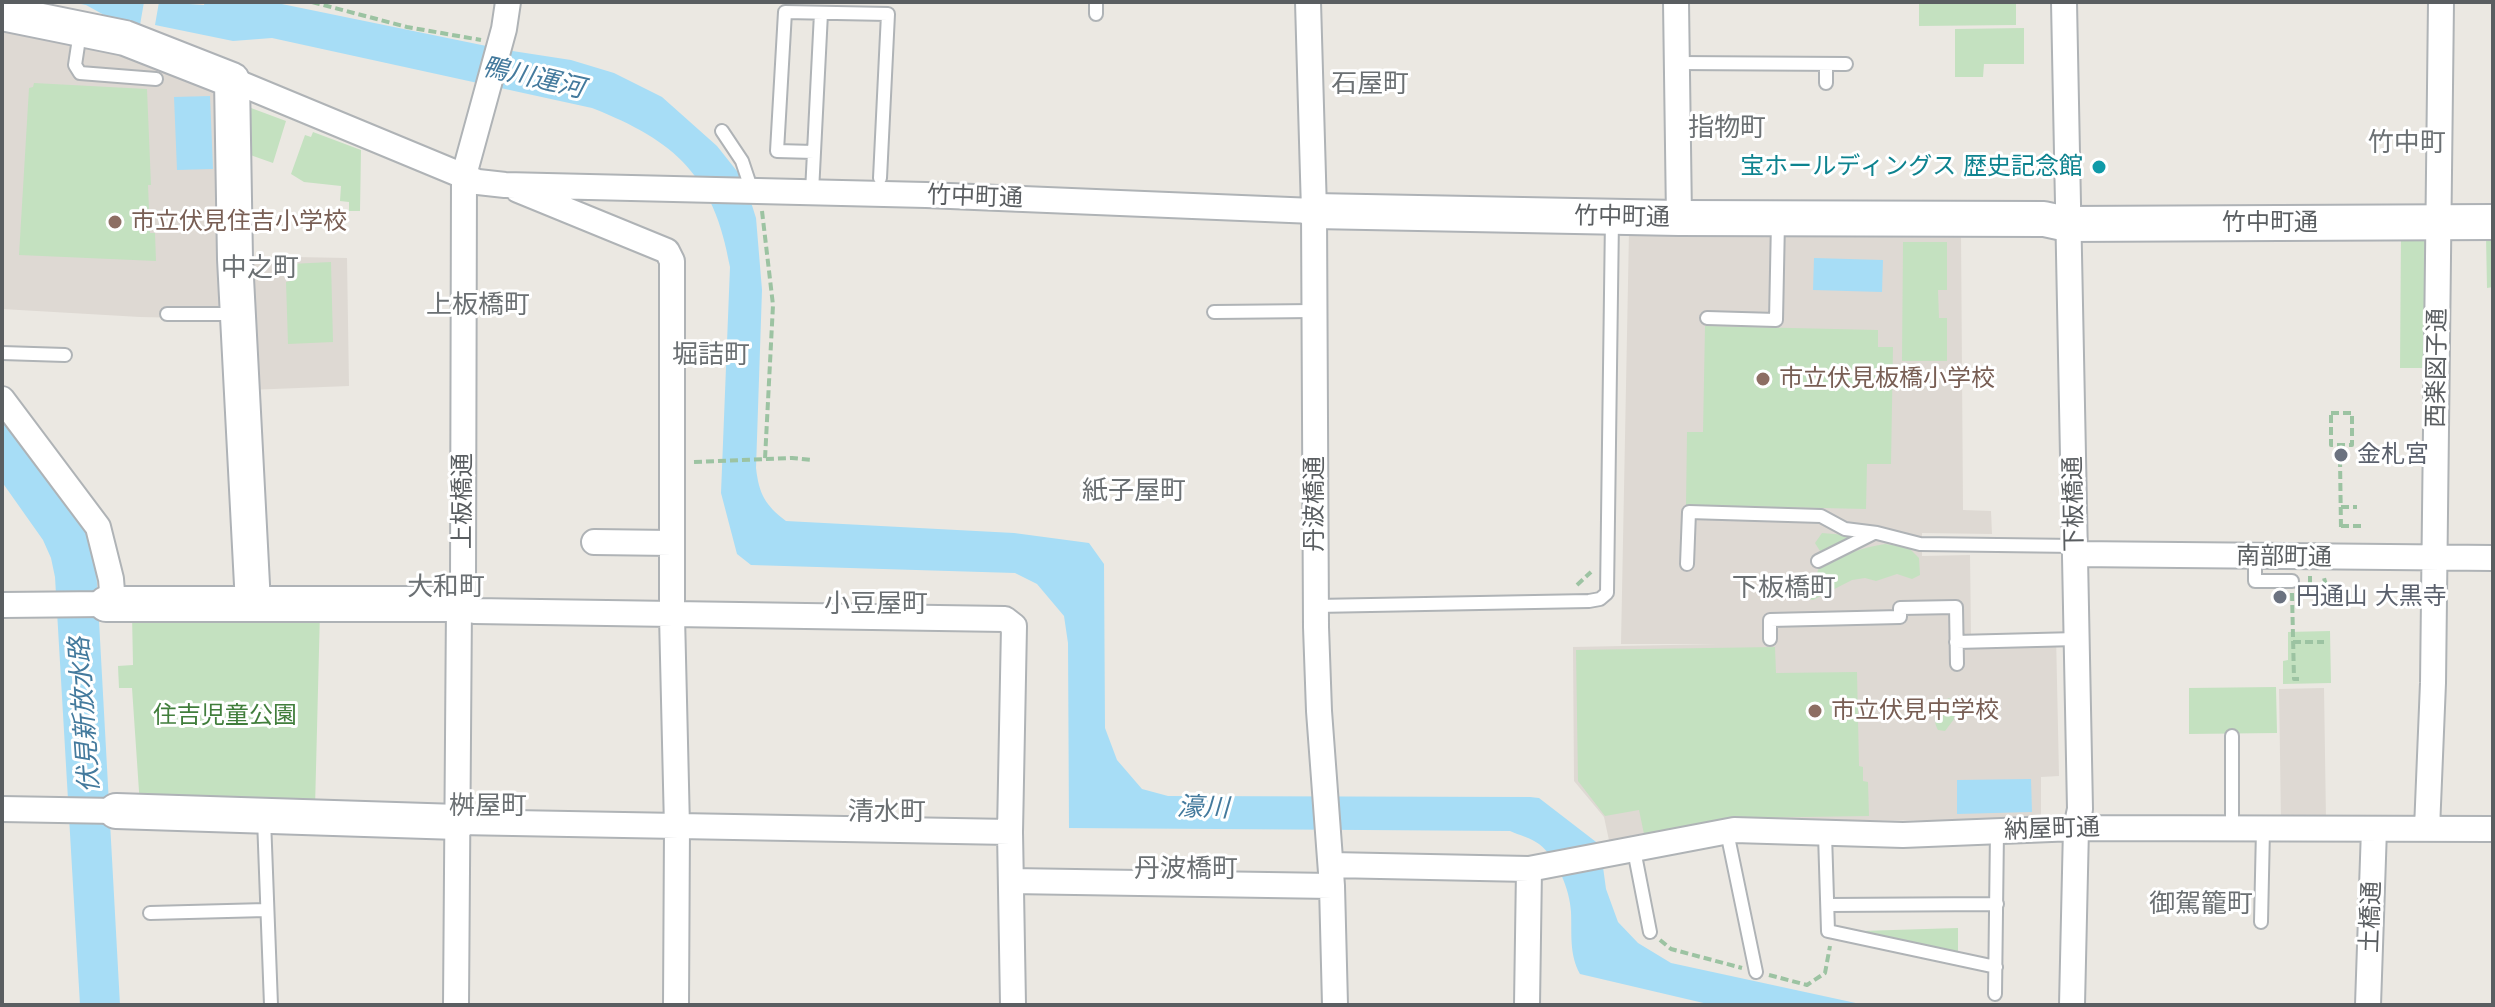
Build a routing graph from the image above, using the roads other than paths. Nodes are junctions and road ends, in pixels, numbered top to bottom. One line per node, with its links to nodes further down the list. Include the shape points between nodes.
1 (508, 2): 17 (street, 上板橋通)
2 (1308, 2): 22 (street, 丹波橋通)
3 (1676, 2): 9 (street)
4 (2064, 2): 28 (street, 下板橋通)
5 (2441, 2): 26 (street, 西楽図子通)
6 (824, 9): 16 (lane); 16 (lane, via 785,12 777,151); 18 (lane, via 888,14)
7 (2, 13): 8 (street)
8 (81, 29): 12 (lane, via 75,65 80,73); 13 (street, via 125,38)
9 (1677, 63): 10 (lane); 24 (street)
10 (1826, 64): 11 (lane); 14 (lane)
11 (1846, 64)
12 (156, 79)
13 (232, 80): 17 (street); 32 (street)
14 (1826, 83)
15 (722, 131): 20 (lane, via 742,161)
16 (814, 152): 21 (lane)
17 (464, 175): 19 (street); 49 (street, 上板橋通)
18 (880, 178)
19 (505, 185): 20 (street, 竹中町通); 39 (street, via 667,251 672,261)
20 (752, 191): 21 (street, 竹中町通)
21 (812, 192): 22 (street, 竹中町通)
22 (1314, 211): 23 (street, 竹中町通); 29 (street, 丹波橋通)
23 (1612, 217): 24 (street, 竹中町通); 51 (lane, via 1607,593 1589,601)
24 (1679, 218): 25 (street, 竹中町通)
25 (1778, 218): 28 (street, 竹中町通, via 2044,219); 33 (lane, via 1776,320)
26 (2439, 222): 27 (street, 竹中町通); 28 (street, 竹中町通); 42 (street, 西楽図子通)
27 (2493, 222)
28 (2067, 224): 40 (street, 下板橋通)
29 (1314, 311): 30 (lane); 51 (street, 丹波橋通)
30 (1214, 312)
31 (167, 314): 32 (lane)
32 (238, 314): 48 (street)
33 (1707, 318)
34 (2, 353): 35 (lane)
35 (65, 355)
36 (2, 399): 47 (street, via 98,527 111,579)
37 (1875, 533): 40 (lane, via 1920,544); 44 (lane); 45 (lane, via 1845,529 1821,516 1689,512)
38 (594, 542): 39 (street)
39 (672, 543): 52 (street)
40 (2075, 550): 41 (street, 南部町通); 54 (street, 下板橋通)
41 (2255, 557): 42 (street, 南部町通); 46 (lane, via 2255,581)
42 (2433, 558): 43 (street, 南部町通); 67 (street, 西楽図子通)
43 (2493, 558)
44 (1818, 561)
45 (1687, 564)
46 (2292, 581)
47 (109, 604): 48 (street); 50 (street)
48 (253, 604): 49 (street)
49 (459, 604): 52 (street, via 474,611); 61 (street, 上板橋通)
50 (2, 605)
51 (1316, 606): 74 (street, 丹波橋通)
52 (672, 616): 62 (street); 70 (street, via 1012,622)
53 (1770, 639): 55 (lane, via 1770,620 1900,617 1900,608 1956,607)
54 (2077, 639): 55 (lane); 63 (street, 下板橋通)
55 (1956, 642): 56 (lane)
56 (1957, 664)
57 (2232, 736): 64 (lane)
58 (2, 809): 59 (street)
59 (116, 811): 60 (street)
60 (264, 815): 61 (street); 79 (lane)
61 (458, 822): 62 (street); 87 (street, 上板橋通)
62 (677, 827): 70 (street); 88 (street)
63 (2076, 828): 64 (street, 納屋町通); 69 (street, 納屋町通); 92 (street, 下板橋通)
64 (2232, 829): 65 (street, 納屋町通)
65 (2263, 829): 66 (street, 納屋町通); 81 (lane)
66 (2374, 829): 67 (street, 納屋町通); 93 (street, 土橋通)
67 (2427, 829): 68 (street, 納屋町通)
68 (2493, 829)
69 (1997, 831): 72 (street, 納屋町通); 77 (lane)
70 (1010, 832): 76 (street)
71 (1727, 832): 72 (street, 納屋町通); 73 (street, 納屋町通); 84 (lane)
72 (1825, 834): 78 (lane)
73 (1623, 852): 75 (street, 納屋町通); 82 (lane)
74 (1331, 864): 75 (street); 76 (street); 90 (street, 丹波橋通)
75 (1537, 868): 91 (street)
76 (1011, 881): 89 (street)
77 (1997, 904): 78 (lane); 83 (lane)
78 (1828, 905): 83 (lane, via 1828,931)
79 (266, 910): 80 (lane); 86 (lane)
80 (150, 913)
81 (2261, 922)
82 (1650, 932)
83 (1996, 967): 85 (lane)
84 (1756, 972)
85 (1995, 994)
86 (271, 1005)
87 (456, 1005)
88 (676, 1005)
89 (1013, 1005)
90 (1335, 1005)
91 (1527, 1005)
92 (2072, 1005)
93 (2368, 1005)

